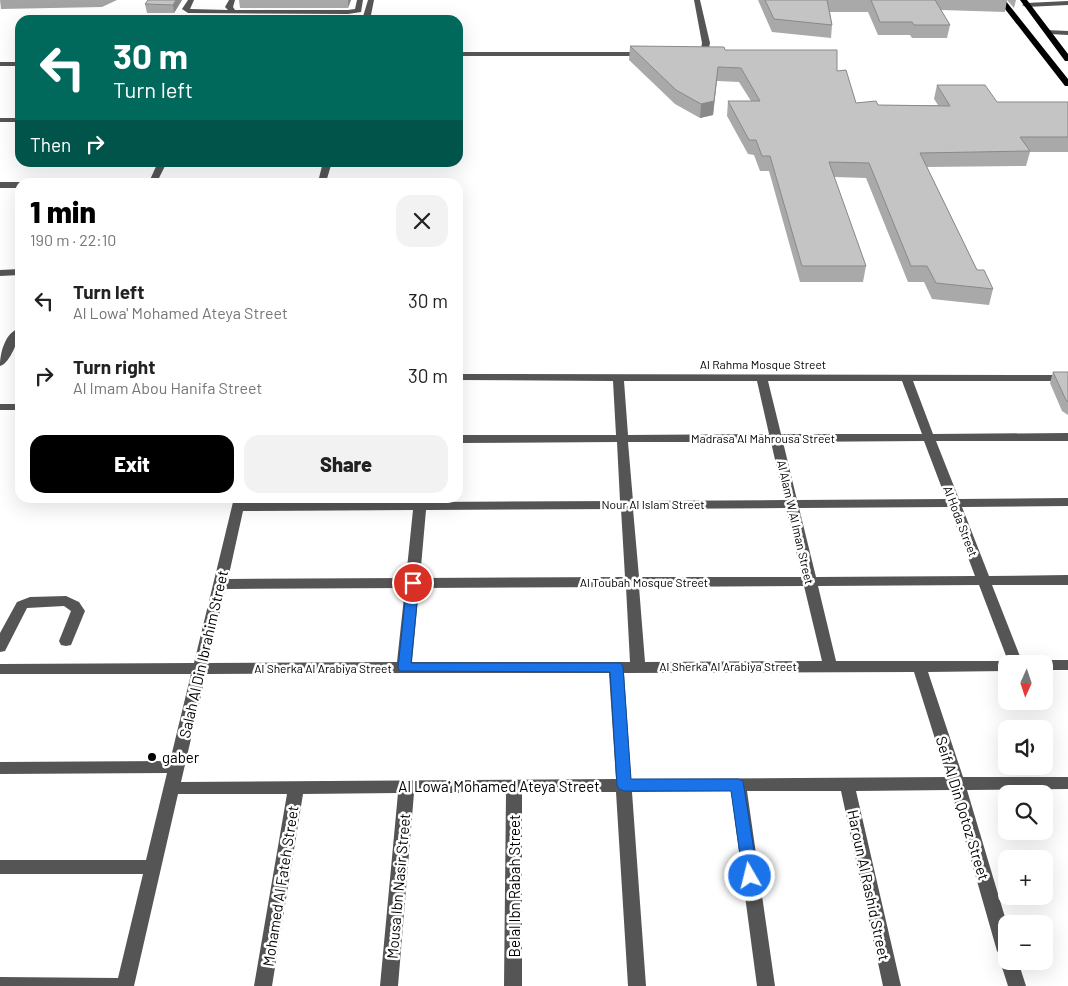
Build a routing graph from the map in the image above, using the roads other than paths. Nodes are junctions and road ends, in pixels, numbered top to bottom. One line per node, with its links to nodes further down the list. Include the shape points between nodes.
1 (191, 0): 9 (street, via 188,11)
2 (232, 0): 9 (street, via 229,7)
3 (360, 0): 9 (street, via 358,10 348,12)
4 (371, 0): 10 (street)
5 (696, 0): 15 (street, via 705,50 700,54)
6 (1001, 0): 19 (main road)
7 (1025, 2): 8 (street); 11 (main road)
8 (1068, 3)
9 (232, 12)
10 (367, 15)
11 (1049, 32): 12 (street); 16 (main road)
12 (1068, 33)
13 (463, 54): 14 (street)
14 (657, 54)
15 (687, 54)
16 (1068, 59)
17 (0, 64): 18 (street)
18 (15, 64)
19 (1068, 84)
20 (0, 120): 21 (street)
21 (15, 120)
22 (0, 185): 23 (street)
23 (15, 185)
24 (15, 272): 25 (street)
25 (0, 273)
26 (15, 335): 27 (street)
27 (0, 363)
28 (463, 377): 29 (street, Al Rahma Mosque Street)
29 (618, 377): 30 (street, Al Rahma Mosque Street); 37 (street)
30 (762, 378): 31 (street, Al Rahma Mosque Street); 38 (street, Al Alam W Al Iman Street)
31 (906, 378): 32 (street, Al Rahma Mosque Street); 35 (street, Al Hoda Street)
32 (1068, 378)
33 (0, 407): 34 (street)
34 (15, 407)
35 (929, 437): 36 (street, Madrasa Al Mahrousa Street); 38 (street, Madrasa Al Mahrousa Street); 44 (street, Al Hoda Street)
36 (1068, 437)
37 (622, 438): 38 (street, Madrasa Al Mahrousa Street); 39 (street, Madrasa Al Mahrousa Street); 45 (street)
38 (776, 438): 46 (street, Al Alam W Al Iman Street)
39 (463, 439)
40 (463, 502): 45 (street, Nour Al Islam Street)
41 (1068, 502): 44 (street, Nour Al Islam Street)
42 (239, 503): 52 (street, Salah Al Din Ibrahim Street)
43 (421, 503): 51 (street)
44 (954, 503): 46 (street, Nour Al Islam Street); 47 (street, Al Hoda Street)
45 (627, 504): 46 (street, Nour Al Islam Street); 50 (street)
46 (792, 504): 49 (street, Al Alam W Al Iman Street)
47 (984, 580): 48 (street, Al Toubah Mosque Street); 49 (street, Al Toubah Mosque Street); 55 (street, Al Hoda Street)
48 (1068, 580)
49 (810, 581): 50 (street, Al Toubah Mosque Street); 58 (street, Al Alam W Al Iman Street)
50 (632, 582): 51 (street, Al Toubah Mosque Street); 62 (street)
51 (413, 583): 52 (street, Al Toubah Mosque Street); 64 (street)
52 (219, 584): 63 (street, Salah Al Din Ibrahim Street)
53 (66, 642): 54 (street, via 78,611 74,604 66,601 30,602 19,608)
54 (0, 647)
55 (1013, 655)
56 (1053, 665): 57 (street)
57 (1068, 665)
58 (830, 666): 59 (street, Al Sherka Al Arabiya Street); 62 (street, Al Sherka Al Arabiya Street)
59 (919, 666): 60 (street, Al Sherka Al Arabiya Street); 68 (street, Seif Al Din Qotoz Street)
60 (998, 666)
61 (616, 667): 62 (street, Al Sherka Al Arabiya Street); 64 (street, Al Sherka Al Arabiya Street); 70 (street)
62 (638, 667)
63 (199, 668): 64 (street, Al Sherka Al Arabiya Street); 65 (street, Al Sherka Al Arabiya Street); 66 (street, Salah Al Din Ibrahim Street)
64 (404, 668)
65 (0, 669)
66 (176, 767): 67 (street); 76 (street, Salah Al Din Ibrahim Street)
67 (0, 768)
68 (957, 783): 69 (street, Al Lowa' Mohamed Ateya Street); 72 (street, Al Lowa' Mohamed Ateya Street); 79 (street, Seif Al Din Qotoz Street)
69 (848, 784): 71 (street, Al Lowa' Mohamed Ateya Street); 88 (street, Haroun Al Rashid Street)
70 (624, 785): 71 (street, Al Lowa' Mohamed Ateya Street); 74 (street, Al Lowa' Mohamed Ateya Street); 86 (street)
71 (738, 785): 87 (street)
72 (1067, 785)
73 (407, 786): 74 (street, Al Lowa' Mohamed Ateya Street); 75 (street, Al Lowa' Mohamed Ateya Street); 84 (street, Mousa Ibn Nasir Street)
74 (514, 786): 85 (street, Belal Ibn Rabah Street)
75 (296, 787): 76 (street, Al Lowa' Mohamed Ateya Street); 83 (street, Mohamed Al Fateh Street)
76 (171, 788): 78 (street, Salah Al Din Ibrahim Street)
77 (0, 867): 78 (street)
78 (153, 867): 82 (street, Salah Al Din Ibrahim Street)
79 (998, 924)
80 (1012, 970): 89 (street)
81 (0, 985): 82 (street)
82 (125, 986)
83 (263, 986)
84 (389, 986)
85 (513, 986)
86 (637, 986)
87 (766, 986)
88 (892, 986)
89 (1016, 986)

